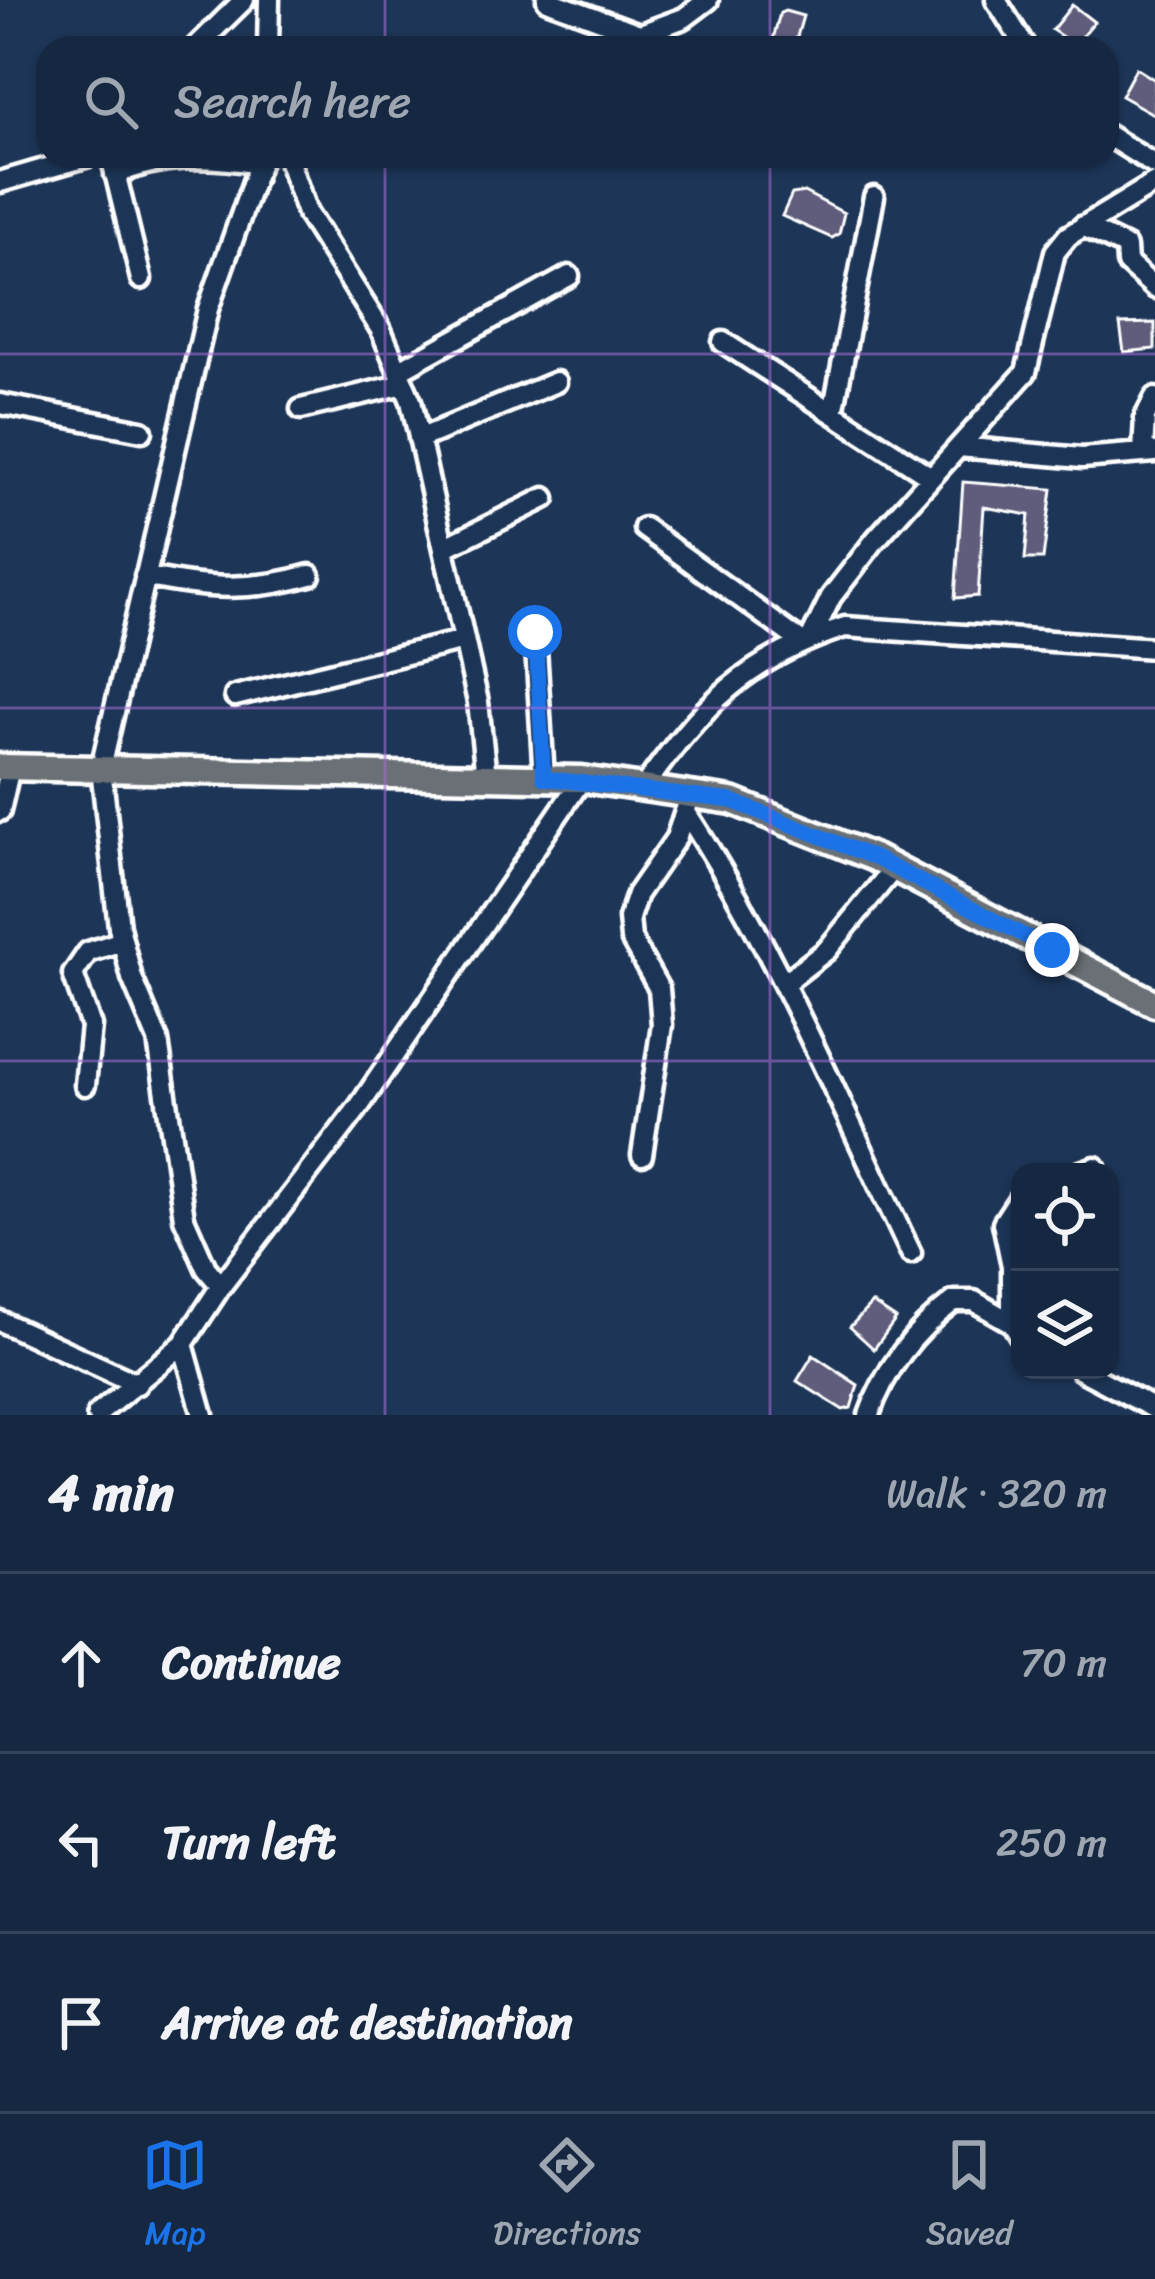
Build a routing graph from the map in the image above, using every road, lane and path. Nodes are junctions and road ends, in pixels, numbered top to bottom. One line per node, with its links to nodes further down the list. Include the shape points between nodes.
1 (244, 0): 7 (street)
2 (268, 0): 8 (street)
3 (547, 0): 6 (street)
4 (708, 0): 6 (street)
5 (996, 0): 10 (street)
6 (641, 34): 9 (street)
7 (207, 36)
8 (268, 36)
9 (646, 36)
10 (1019, 36)
11 (1119, 142): 12 (street)
12 (1155, 165)
13 (48, 168): 17 (street)
14 (114, 168): 22 (street)
15 (258, 168): 40 (street, via 208,309)
16 (290, 168): 25 (street, via 307,213 381,330)
17 (0, 182)
18 (1155, 183): 20 (street)
19 (874, 197): 30 (street)
20 (1083, 226): 23 (street, via 1126,248 1127,263); 33 (street, via 1055,253 1026,372)
21 (569, 276): 25 (street)
22 (141, 279)
23 (1155, 288)
24 (723, 342): 30 (street)
25 (401, 378): 29 (street); 32 (street)
26 (556, 382): 32 (street)
27 (1155, 398): 34 (street, via 1145,417)
28 (0, 404): 31 (street)
29 (301, 409)
30 (833, 413): 35 (street)
31 (142, 431)
32 (419, 440): 38 (street)
33 (959, 447): 34 (street, via 1082,458); 35 (street)
34 (1149, 452)
35 (931, 477): 42 (street)
36 (545, 498): 38 (street)
37 (644, 528): 42 (street)
38 (444, 548): 43 (street)
39 (310, 575): 40 (street, via 230,589)
40 (145, 576): 47 (street)
41 (535, 632): 49 (street)
42 (806, 639): 44 (street, via 860,627); 51 (street, via 723,690)
43 (464, 640): 45 (street); 48 (street)
44 (1155, 648)
45 (235, 696)
46 (5, 767): 47 (main road); 53 (street)
47 (101, 768): 48 (main road); 55 (street)
48 (486, 777): 49 (main road)
49 (544, 778): 50 (main road)
50 (583, 779): 51 (main road); 63 (street, via 358,1108)
51 (644, 787): 52 (main road)
52 (689, 802): 54 (main road, via 732,801); 56 (street); 59 (street, via 629,918 631,939 659,988 662,1024)
53 (0, 811)
54 (894, 868): 56 (street, via 827,950); 57 (main road)
55 (122, 941): 58 (street, via 88,952 74,974 91,1026); 63 (street, via 158,1040 184,1218)
56 (786, 982): 61 (street)
57 (1155, 1004)
58 (85, 1085)
59 (642, 1154)
60 (1011, 1211): 62 (street, via 1003,1223)
61 (911, 1253)
62 (1011, 1261)
63 (220, 1286): 66 (street)
64 (0, 1321): 68 (street)
65 (1011, 1326): 72 (street, via 974,1301 954,1300 917,1332)
66 (183, 1344): 68 (street); 71 (street)
67 (1098, 1379): 69 (street)
68 (137, 1384): 70 (street)
69 (1155, 1409)
70 (97, 1415)
71 (203, 1415)
72 (869, 1415)

